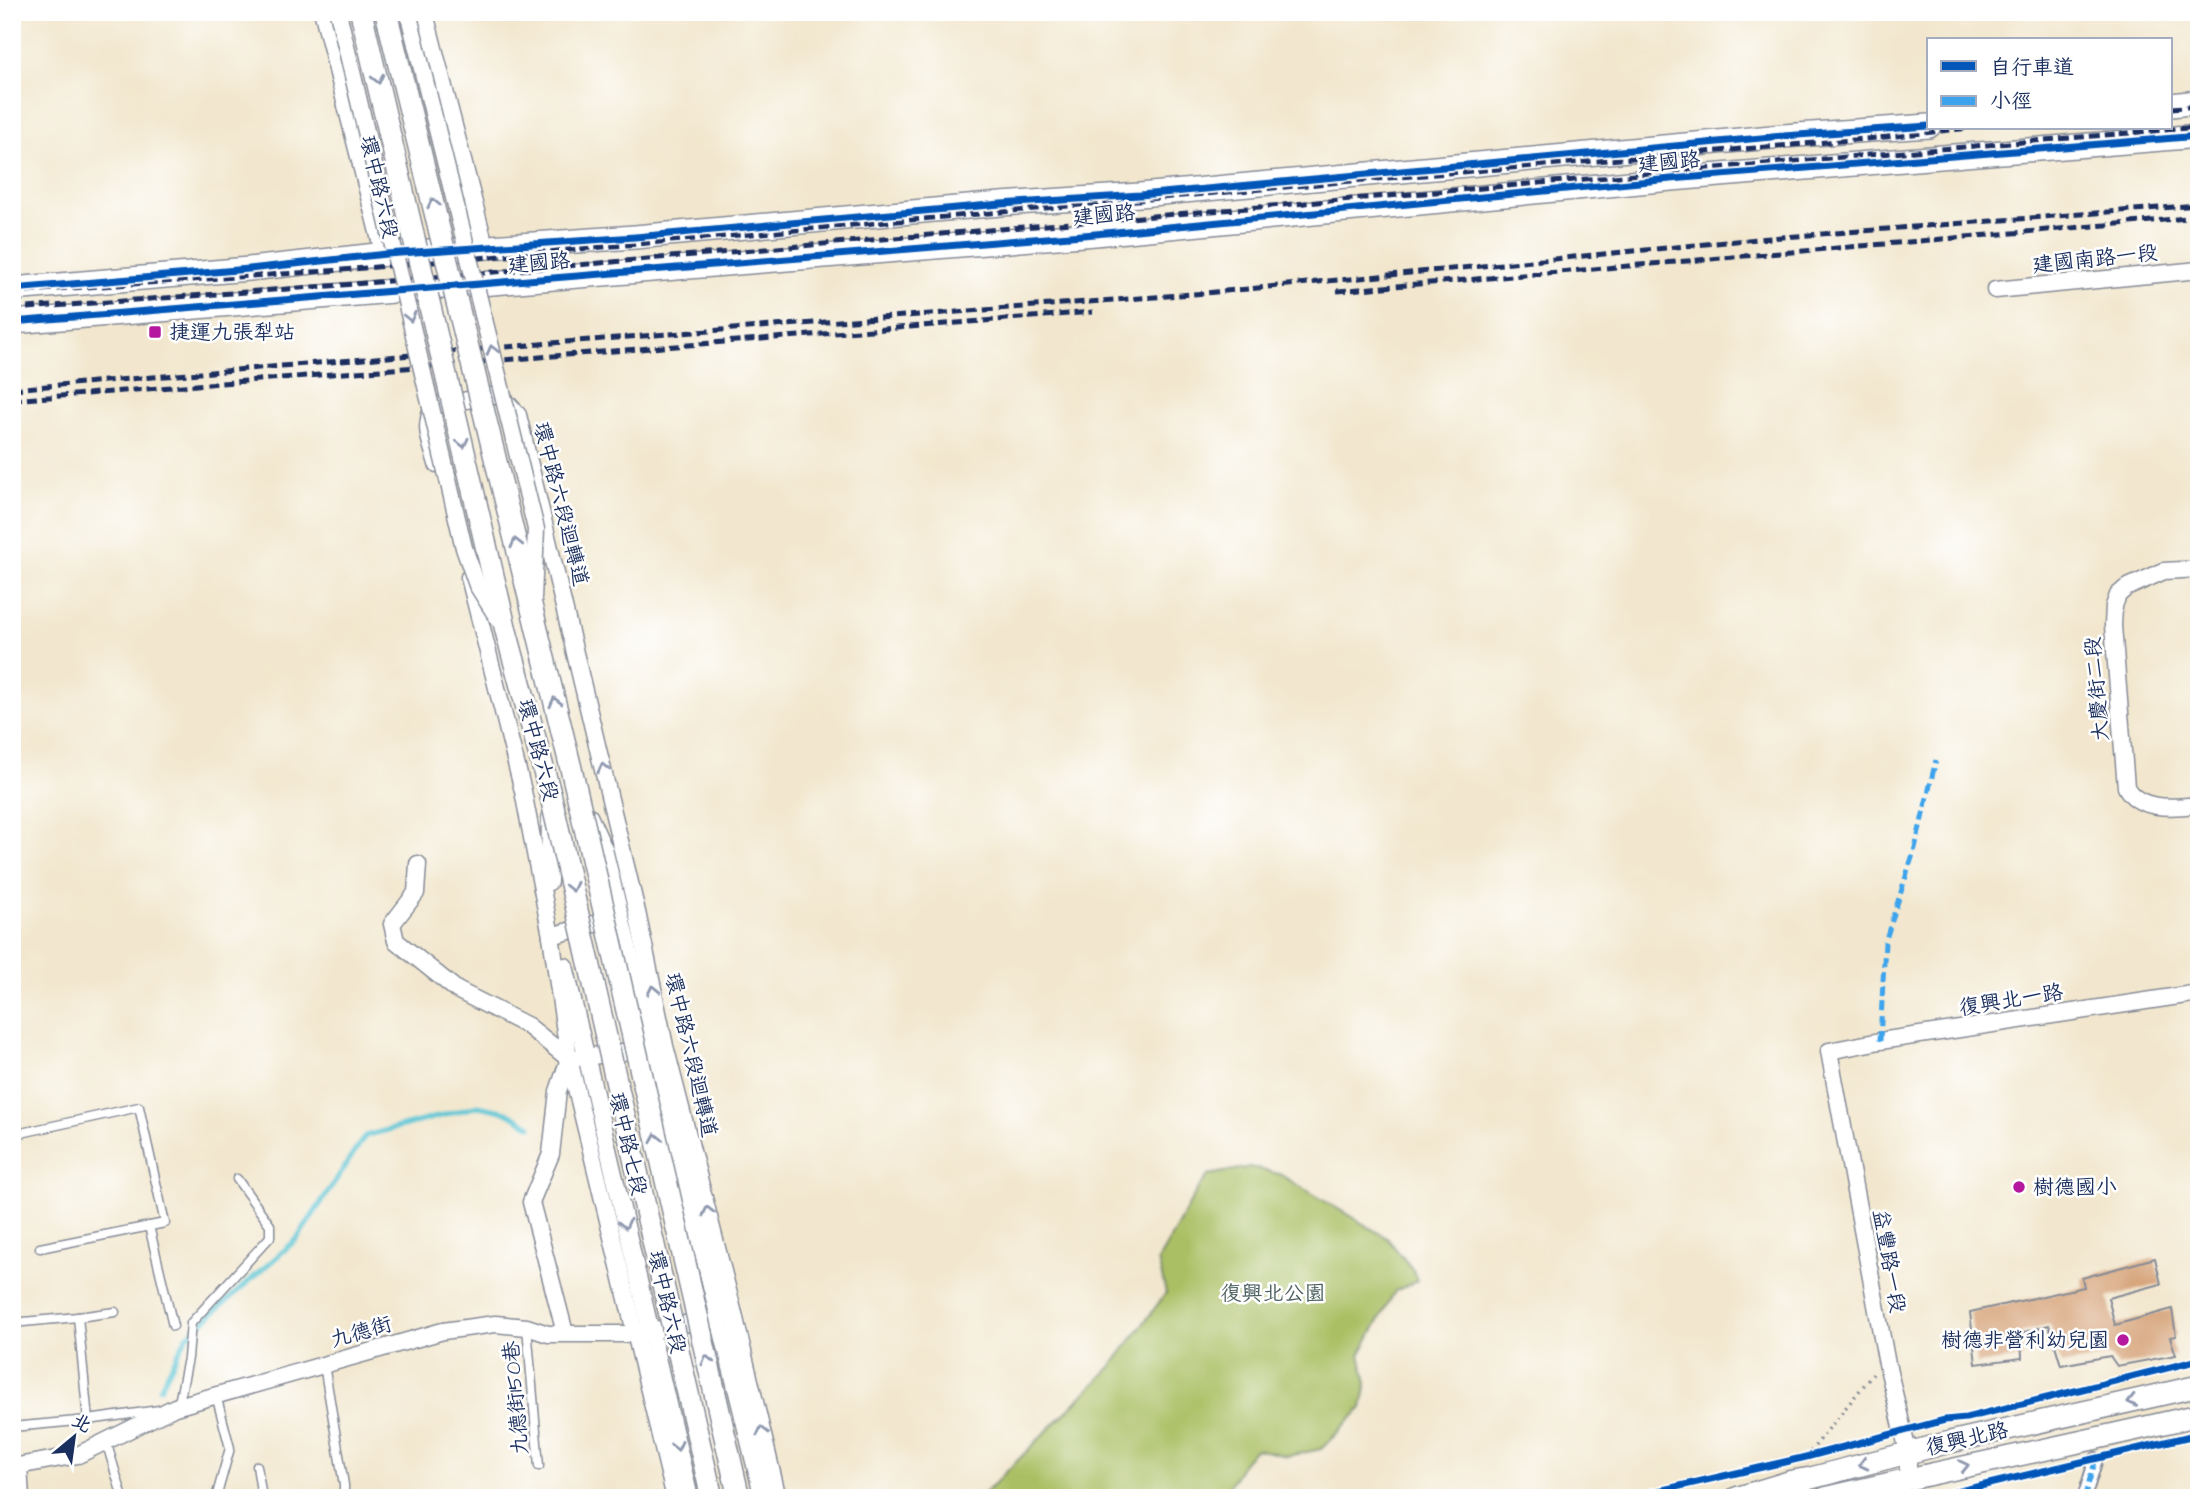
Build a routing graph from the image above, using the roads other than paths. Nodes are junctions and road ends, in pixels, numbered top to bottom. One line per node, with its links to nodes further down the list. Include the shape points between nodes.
1 (325, 12): 12 (street, 環中路六段)
2 (338, 12): 19 (street, 環中路六段, one-way to 19, bridge, via 464,548 477,586)
3 (361, 12): 19 (street, one-way to 19, bridge)
4 (386, 12): 18 (street, one-way to 4, bridge)
5 (408, 12): 18 (street, 環中路六段, one-way to 5, bridge, via 536,529)
6 (422, 12): 11 (street)
7 (2199, 102): 8 (main road)
8 (2172, 105)
9 (1927, 126): 11 (main road, 建國路)
10 (2199, 136): 16 (main road, 建國路, via 1671,179 1068,236)
11 (483, 248): 12 (main road, 建國路)
12 (386, 254): 14 (main road, 建國路)
13 (2199, 270): 15 (street, 建國南路一段)
14 (12, 289)
15 (1995, 290)
16 (12, 322)
17 (2199, 569): 22 (street, 大慶街二段, via 2164,571 2126,588 2114,606 2113,626 2126,787 2145,803)
18 (533, 609): 20 (street, 環中路六段, one-way to 18, bridge)
19 (506, 631): 21 (street, 環中路六段, bridge)
20 (576, 789): 25 (street, 環中路六段, via 604,849); 66 (street, 環中路六段, one-way to 20, bridge)
21 (551, 797): 26 (street, 環中路七段, via 548,877); 65 (street, 環中路六段, one-way to 65, bridge)
22 (2199, 805)
23 (418, 864): 31 (street, via 416,893 392,924 396,941 457,990 528,1026)
24 (637, 912): 25 (street); 26 (street, 環中路六段迴轉道, one-way to 26, via 518,415 495,395 434,405 427,427 491,659); 28 (street, 環中路六段迴轉道, one-way to 24)
25 (621, 917): 26 (street); 28 (street, 環中路六段)
26 (555, 935): 30 (street, 環中路七段); 31 (street, 環中路六段迴轉道)
27 (2199, 993): 29 (street, 復興北一路)
28 (659, 1047): 30 (street); 37 (street, 環中路六段, one-way to 28)
29 (1829, 1051): 52 (street, 益豐路一段, via 1885,1359)
30 (586, 1057): 31 (street); 42 (street, 環中路七段, one-way to 42)
31 (569, 1059): 42 (street, 環中路六段迴轉道); 43 (street, via 558,1091 551,1154 531,1202)
32 (12, 1136): 34 (lane, via 138,1107 165,1223)
33 (236, 1179): 47 (lane, via 270,1225 270,1237 191,1323 188,1358)
34 (149, 1226): 35 (lane); 40 (lane)
35 (40, 1248)
36 (115, 1312): 38 (lane)
37 (727, 1316): 42 (street, 九德街); 67 (street, 環中路六段); 68 (street, one-way to 37)
38 (78, 1317): 39 (lane); 49 (lane)
39 (12, 1323)
40 (173, 1326)
41 (527, 1327): 43 (street, 九德街, via 548,1334); 44 (street, 九德街, via 495,1325 443,1331); 56 (lane, 九德街150巷)
42 (643, 1332): 43 (street, 九德街); 63 (street, 環中路六段迴轉道); 64 (street, 環中路七段, one-way to 64)
43 (565, 1333)
44 (324, 1365): 46 (street, 九德街); 62 (lane)
45 (2199, 1386): 52 (street, 復興北路, one-way to 52)
46 (216, 1395): 47 (street, 九德街); 60 (lane, via 230,1448)
47 (175, 1408): 49 (lane); 51 (street, 九德街)
48 (2199, 1415): 57 (street, 復興北路, one-way to 48)
49 (88, 1420): 50 (lane)
50 (12, 1427)
51 (106, 1441): 54 (street, 九德街, via 78,1455); 59 (lane)
52 (1908, 1452): 57 (street, 益豐路一段); 69 (street, 復興北路, one-way to 69, via 1811,1478 1793,1477)
53 (2096, 1459): 71 (street)
54 (17, 1466): 58 (lane)
55 (257, 1466): 61 (lane)
56 (540, 1466)
57 (1908, 1479): 70 (street, 復興北路)
58 (25, 1498)
59 (123, 1498)
60 (216, 1498)
61 (262, 1498)
62 (344, 1498)
63 (675, 1498)
64 (690, 1498)
65 (712, 1498)
66 (739, 1498)
67 (763, 1498)
68 (778, 1498)
69 (1736, 1498)
70 (1825, 1498)
71 (2084, 1498)

